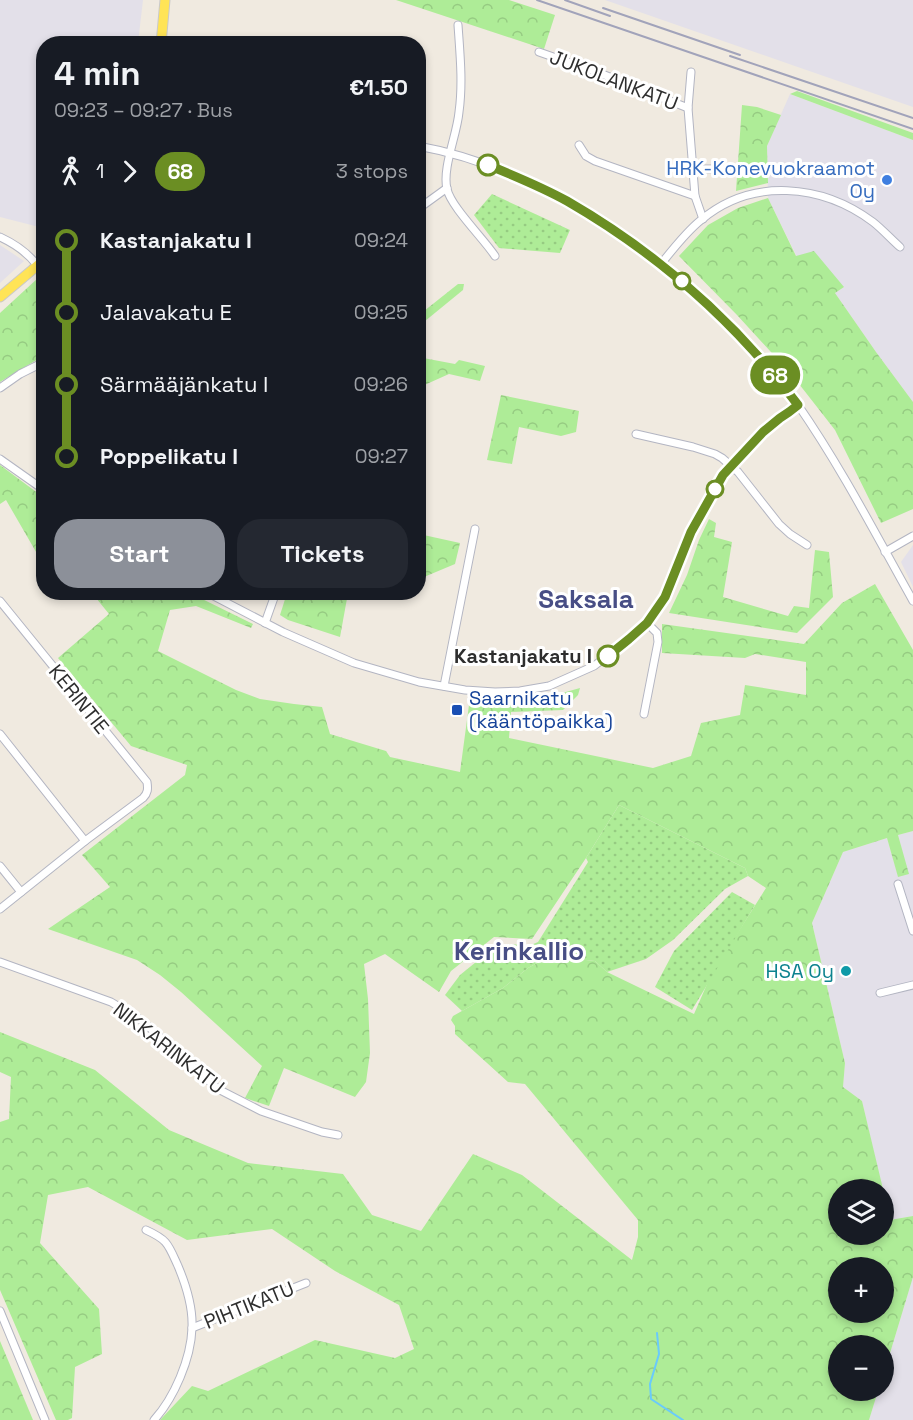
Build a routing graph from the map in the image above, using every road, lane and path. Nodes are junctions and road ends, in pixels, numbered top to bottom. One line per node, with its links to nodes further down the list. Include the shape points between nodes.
1 (165, 0): 3 (main road)
2 (458, 25): 9 (street, via 461,84)
3 (162, 36)
4 (539, 52): 6 (street, JUKOLANKATU)
5 (691, 72): 6 (street)
6 (688, 108): 10 (street)
7 (579, 145): 13 (street, via 595,161)
8 (426, 148): 9 (street)
9 (451, 154): 12 (street); 20 (street, via 488,165 566,200)
10 (693, 169): 11 (street); 13 (street)
11 (723, 169)
12 (447, 188): 14 (street); 18 (street, via 455,205)
13 (695, 196): 15 (street)
14 (426, 203)
15 (702, 219): 17 (street, via 744,195 790,190 845,206 872,222); 20 (street)
16 (0, 237): 19 (street)
17 (900, 247)
18 (495, 256)
19 (36, 260)
20 (661, 264): 25 (street, via 733,328)
21 (36, 266): 22 (main road)
22 (0, 297)
23 (36, 366): 24 (street)
24 (0, 388)
25 (798, 405): 28 (street, via 763,432); 33 (street, via 832,456)
26 (636, 434): 28 (street, via 715,454)
27 (0, 459): 29 (street)
28 (731, 465): 32 (street, via 779,524); 39 (street, via 691,532 665,597)
29 (36, 484)
30 (475, 529): 40 (street)
31 (913, 536): 33 (street)
32 (807, 545)
33 (885, 552): 37 (street)
34 (222, 600): 38 (street)
35 (273, 600): 38 (street)
36 (0, 601): 43 (street, KERINTIE, via 147,782 143,798)
37 (913, 601)
38 (265, 622): 40 (street, via 354,663)
39 (647, 623): 40 (street, via 594,666 549,686 495,692); 41 (street, via 657,633 658,642)
40 (444, 686)
41 (644, 714)
42 (0, 734): 43 (street)
43 (85, 841): 46 (street)
44 (0, 866): 46 (street)
45 (898, 884): 48 (street)
46 (21, 892): 47 (street)
47 (0, 909)
48 (913, 931)
49 (0, 962): 52 (street, NIKKARINKATU, via 111,1002 141,1020 218,1089 261,1112)
50 (913, 985): 51 (street)
51 (880, 993)
52 (338, 1135)
53 (146, 1230): 56 (street, PIHTIKATU, via 162,1237 170,1247 190,1303)
54 (306, 1283): 56 (street, PIHTIKATU)
55 (0, 1311): 57 (street)
56 (192, 1328): 58 (street, PIHTIKATU, via 179,1381)
57 (45, 1420)
58 (154, 1420)

